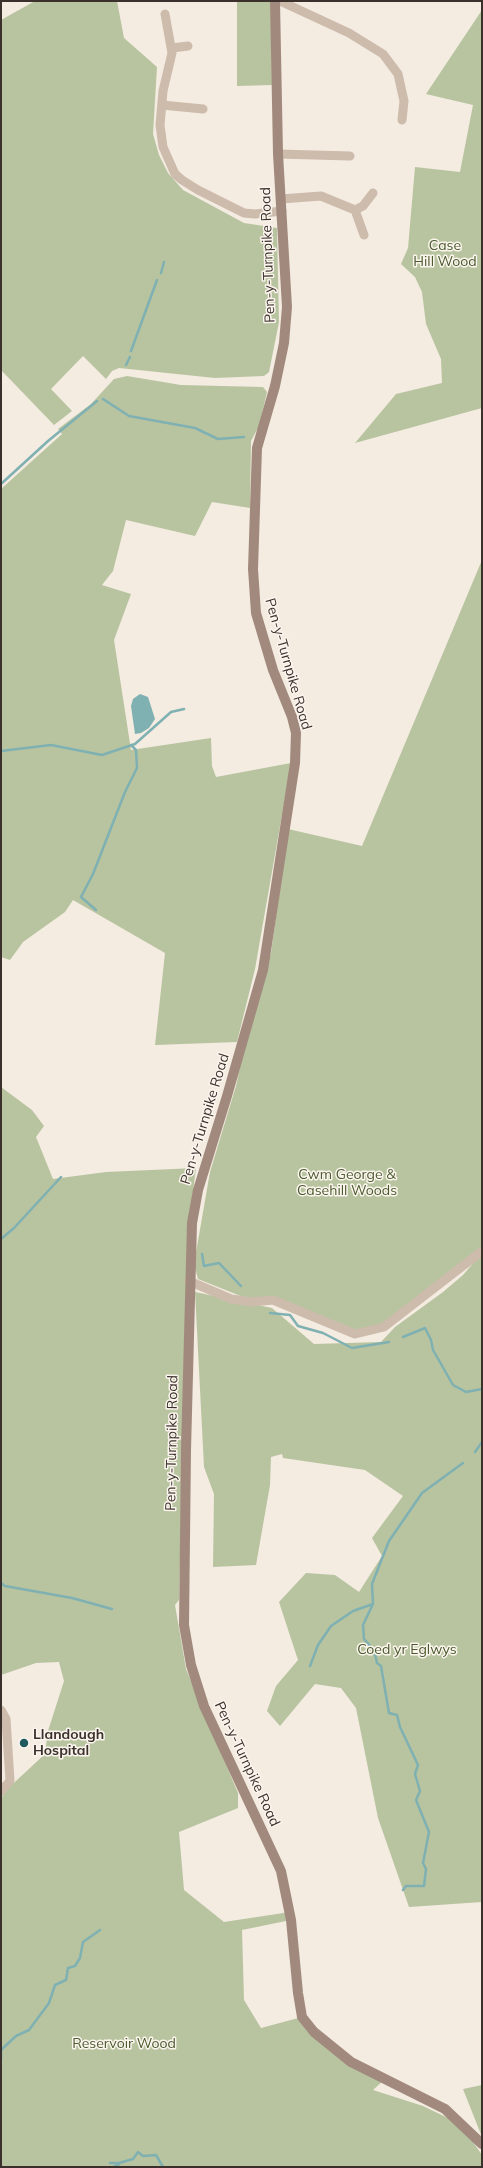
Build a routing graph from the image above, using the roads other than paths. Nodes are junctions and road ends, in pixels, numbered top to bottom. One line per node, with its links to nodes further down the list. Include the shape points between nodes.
1 (276, 1): 9 (street, Pen-y-Turnpike Road)
2 (280, 1): 8 (street, via 349,33 383,54 398,74 404,101)
3 (165, 14): 5 (street)
4 (188, 46): 5 (street)
5 (172, 48): 6 (street)
6 (162, 105): 7 (street); 14 (street, via 162,141 178,178 244,213)
7 (203, 109)
8 (402, 120)
9 (278, 154): 10 (street); 12 (street, Pen-y-Turnpike Road)
10 (350, 156)
11 (373, 194): 13 (street, via 363,206)
12 (281, 199): 13 (street, via 322,196); 14 (street, Pen-y-Turnpike Road)
13 (355, 210): 15 (street)
14 (282, 211): 17 (street, Pen-y-Turnpike Road, via 287,307 274,386 257,448 253,569 256,613 296,734 295,763 263,970 198,1190 192,1223)
15 (364, 235)
16 (482, 1251): 17 (street, via 384,1327 355,1334 273,1300 252,1302 231,1299)
17 (189, 1281): 21 (street, Pen-y-Turnpike Road, via 184,1625 191,1665 204,1706 281,1871 291,1920 302,2017 314,2032 351,2062 445,2109)
18 (1, 1710): 19 (street, via 6,1719)
19 (5, 1765): 20 (street, via 10,1781)
20 (1, 1791)
21 (482, 2144)

